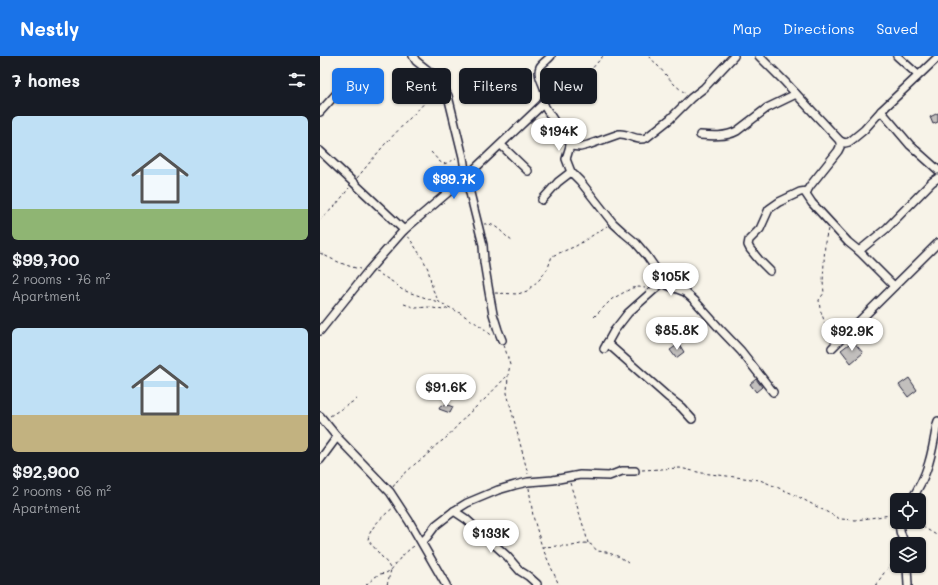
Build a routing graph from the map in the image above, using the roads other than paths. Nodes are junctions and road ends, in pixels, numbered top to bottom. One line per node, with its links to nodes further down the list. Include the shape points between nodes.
1 (413, 56): 23 (street, via 442,85 448,96)
2 (551, 56): 8 (street, via 541,65)
3 (734, 56): 18 (street, via 704,88 642,140 623,133 580,147)
4 (759, 56): 9 (street)
5 (897, 56): 7 (street)
6 (938, 57): 7 (street)
7 (918, 75): 13 (street)
8 (540, 77)
9 (796, 94): 15 (street, via 767,108 731,134); 16 (street)
10 (332, 98): 14 (street)
11 (541, 104): 17 (street)
12 (546, 104): 18 (street)
13 (881, 111): 16 (street, via 849,142); 20 (street, via 910,145)
14 (320, 112)
15 (700, 135)
16 (840, 141): 25 (street, via 838,151)
17 (501, 145): 21 (street); 23 (street)
18 (570, 146): 22 (street, via 566,159)
19 (320, 151): 27 (street)
20 (938, 170)
21 (528, 171)
22 (571, 172): 26 (street); 31 (street, via 613,223 636,243)
23 (466, 177): 27 (street); 34 (street, via 483,245 488,292)
24 (938, 178): 29 (street, via 887,228)
25 (807, 191): 29 (street, via 808,198 829,223); 30 (street, via 800,192 769,209 760,229 749,240 750,249)
26 (542, 200)
27 (404, 230): 33 (street)
28 (938, 243): 32 (street)
29 (859, 251): 32 (street)
30 (770, 271)
31 (664, 281): 36 (street, via 695,301 741,351); 38 (street, via 628,313 606,346 681,407)
32 (894, 286): 35 (street)
33 (320, 331)
34 (502, 340)
35 (832, 348)
36 (773, 392)
37 (322, 418): 40 (street)
38 (692, 419)
39 (938, 421): 43 (street, via 930,463)
40 (337, 437): 41 (street); 45 (street, via 390,492)
41 (320, 460)
42 (635, 471): 44 (street, via 622,471 609,476 580,475 528,482 484,495)
43 (916, 493)
44 (454, 511): 45 (street, via 436,525); 47 (street)
45 (422, 542): 48 (street)
46 (907, 573): 49 (street)
47 (537, 584)
48 (446, 585)
49 (908, 585)

